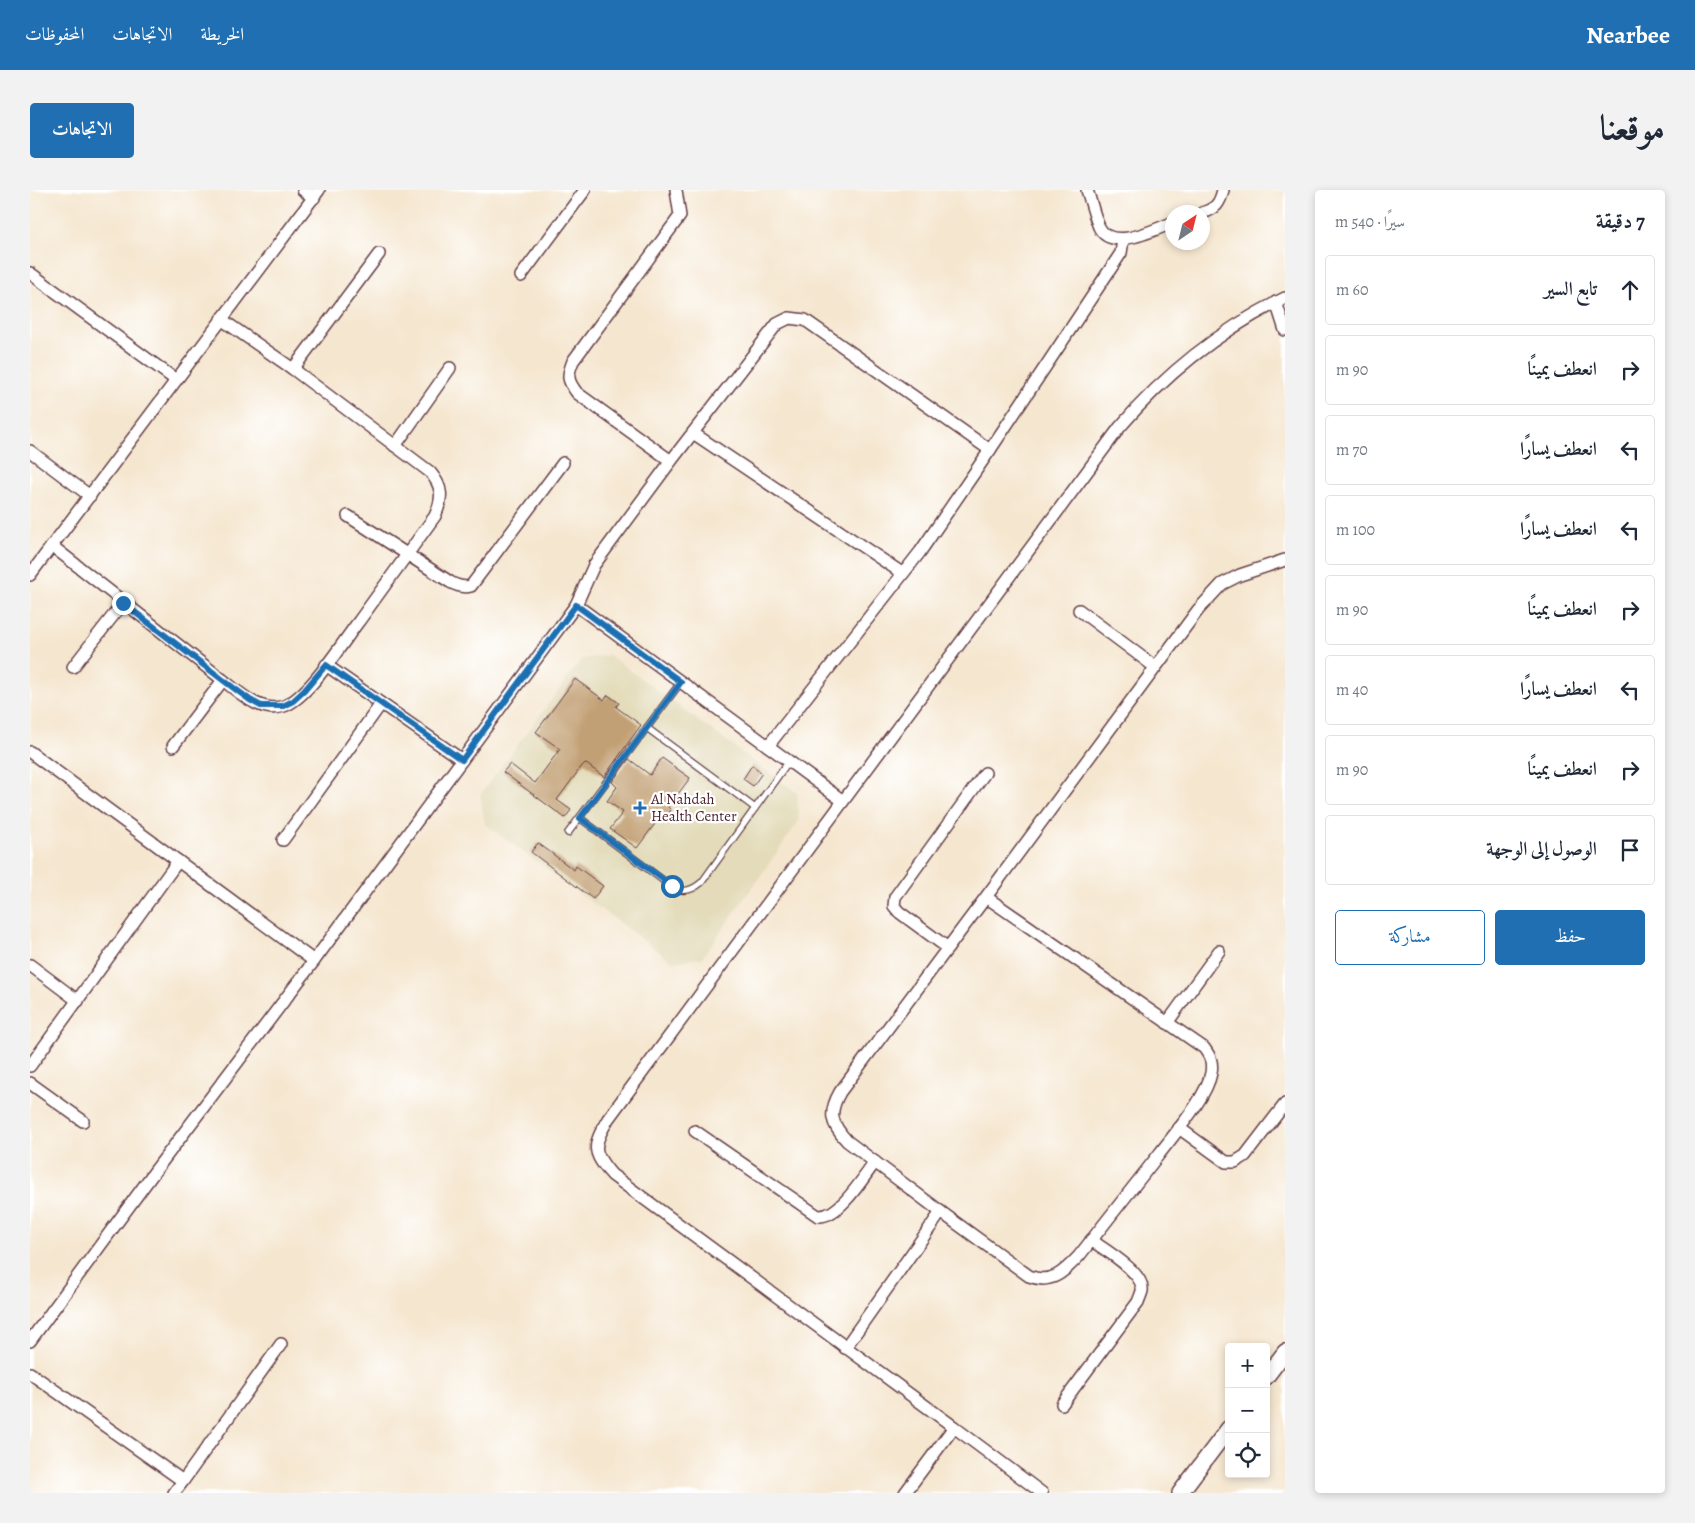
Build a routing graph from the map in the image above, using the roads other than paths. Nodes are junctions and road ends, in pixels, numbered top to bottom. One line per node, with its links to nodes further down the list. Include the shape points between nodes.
1 (303, 190): 6 (street)
2 (585, 190): 12 (street)
3 (676, 190): 23 (street, via 680,216 573,361 568,373 570,384 577,393)
4 (1087, 190): 9 (street, via 1100,229 1110,239)
5 (1223, 190): 7 (street, via 1220,201)
6 (316, 194): 14 (street)
7 (1210, 211)
8 (1165, 225): 9 (street)
9 (1123, 240): 21 (street, via 1121,253)
10 (379, 254): 17 (street)
11 (30, 273): 18 (street)
12 (521, 276)
13 (1280, 300): 15 (street); 48 (street, via 1209,342 1139,405)
14 (221, 319): 17 (street); 18 (street)
15 (1285, 330)
16 (450, 368): 20 (street)
17 (294, 369): 20 (street)
18 (176, 380): 25 (street)
19 (693, 433): 21 (street, via 777,324 789,318 805,320); 23 (street); 30 (street)
20 (395, 446): 28 (street, via 430,472 440,488 435,516)
21 (990, 450): 30 (street)
22 (30, 451): 25 (street)
23 (671, 461): 33 (street, via 594,565)
24 (563, 463): 28 (street, via 471,586 457,586)
25 (90, 496): 27 (street)
26 (348, 516): 28 (street)
27 (52, 546): 31 (street); 32 (street)
28 (408, 555): 35 (street)
29 (1285, 560): 37 (street, via 1222,584)
30 (902, 573): 43 (street)
31 (30, 576)
32 (123, 603): 36 (street); 38 (street)
33 (576, 605): 39 (street); 45 (street)
34 (1079, 610): 37 (street)
35 (326, 665): 38 (street, via 304,691 283,706 261,706); 40 (street)
36 (73, 667)
37 (1155, 667): 54 (street)
38 (223, 680): 42 (street)
39 (681, 682): 41 (lane); 43 (street)
40 (381, 704): 45 (street); 52 (street)
41 (647, 728): 49 (lane); 50 (lane)
42 (173, 746)
43 (768, 746): 46 (street)
44 (30, 752): 53 (street)
45 (462, 760): 57 (street)
46 (789, 761): 48 (street); 49 (lane)
47 (985, 773): 55 (street, via 895,897 894,906 899,912)
48 (844, 801): 72 (street, via 608,1119 597,1138 596,1150 600,1161 612,1175)
49 (755, 808): 50 (lane, via 702,882 684,891 672,886)
50 (580, 818): 51 (lane)
51 (568, 833)
52 (283, 840)
53 (178, 861): 57 (street); 59 (street)
54 (986, 897): 55 (street); 60 (street)
55 (948, 948): 67 (street, via 834,1102 832,1114 837,1131)
56 (1219, 950): 60 (street)
57 (314, 961): 70 (street)
58 (30, 965): 59 (street)
59 (78, 1001): 61 (street)
60 (1167, 1023): 65 (street, via 1204,1048 1212,1064 1206,1088)
61 (30, 1066)
62 (30, 1083): 64 (street)
63 (1285, 1104): 65 (street, via 1245,1156 1235,1162 1226,1162)
64 (83, 1121)
65 (1179, 1128): 69 (street)
66 (695, 1131): 67 (street, via 818,1216 832,1214 840,1207)
67 (875, 1162): 68 (street)
68 (941, 1212): 69 (street, via 1039,1280 1059,1274); 72 (street)
69 (1091, 1240): 76 (street, via 1131,1270 1142,1290 1138,1302)
70 (30, 1342)
71 (280, 1344): 79 (street)
72 (845, 1348): 77 (street)
73 (1285, 1352): 74 (main road)
74 (1270, 1372)
75 (30, 1373): 79 (street)
76 (1062, 1404)
77 (954, 1427): 81 (street); 82 (street)
78 (1225, 1433): 83 (main road)
79 (183, 1481): 80 (street)
80 (174, 1493)
81 (905, 1493)
82 (1042, 1493)
83 (1180, 1493)

